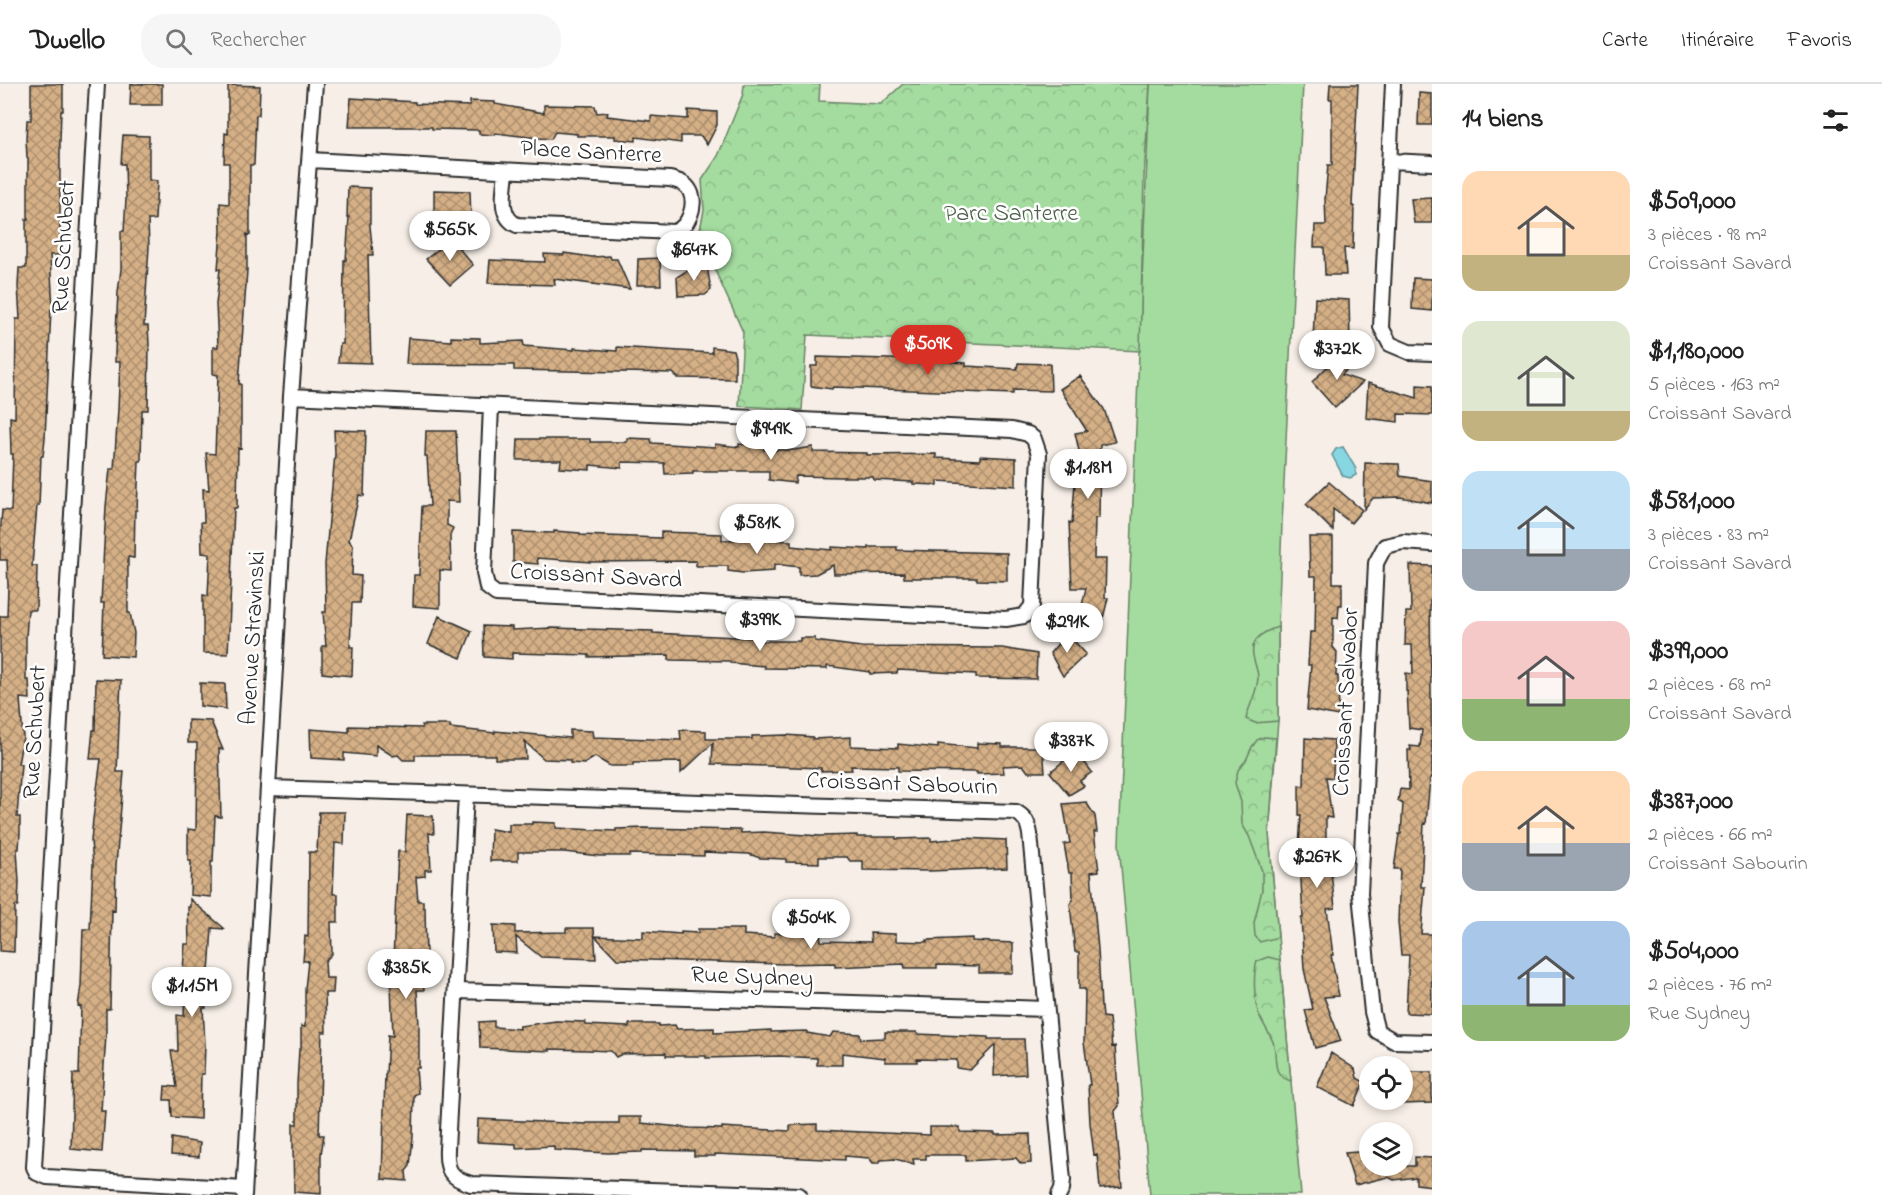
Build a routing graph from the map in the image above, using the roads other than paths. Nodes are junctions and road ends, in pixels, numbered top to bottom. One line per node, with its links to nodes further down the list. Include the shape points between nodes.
1 (97, 84): 17 (street, Rue Schubert, via 34,1167 47,1177)
2 (315, 84): 4 (street, Avenue Stravinski)
3 (1393, 84): 5 (street)
4 (310, 160): 7 (street, Place Santerre); 9 (street, Avenue Stravinski)
5 (1390, 161): 6 (street); 8 (street, via 1381,327 1390,344 1409,352)
6 (1432, 163)
7 (506, 171): 7 (street, Place Santerre, via 680,181 690,190 691,212 684,226 674,232 517,225 506,218 504,211)
8 (1432, 353)
9 (291, 396): 10 (street, Croissant Savard); 12 (street, Avenue Stravinski)
10 (491, 406): 10 (street, Croissant Savard, via 1021,431 1034,439 1039,454 1032,606 1024,616 1006,620 496,594 487,587 484,573)
11 (1432, 544): 16 (street, Croissant Salvador, via 1403,542 1385,546 1376,563 1360,894 1377,1031 1394,1041)
12 (268, 788): 13 (street, Croissant Sabourin); 17 (street, Avenue Stravinski)
13 (466, 795): 14 (street); 15 (street, Croissant Sabourin, via 1016,812 1029,825)
14 (456, 991): 15 (street, Rue Sydney); 18 (street, via 446,1162 449,1171 462,1181 483,1185)
15 (1046, 1009): 19 (street, Croissant Sabourin, via 1063,1180)
16 (1432, 1042)
17 (244, 1192)
18 (799, 1195)
19 (1059, 1195)

